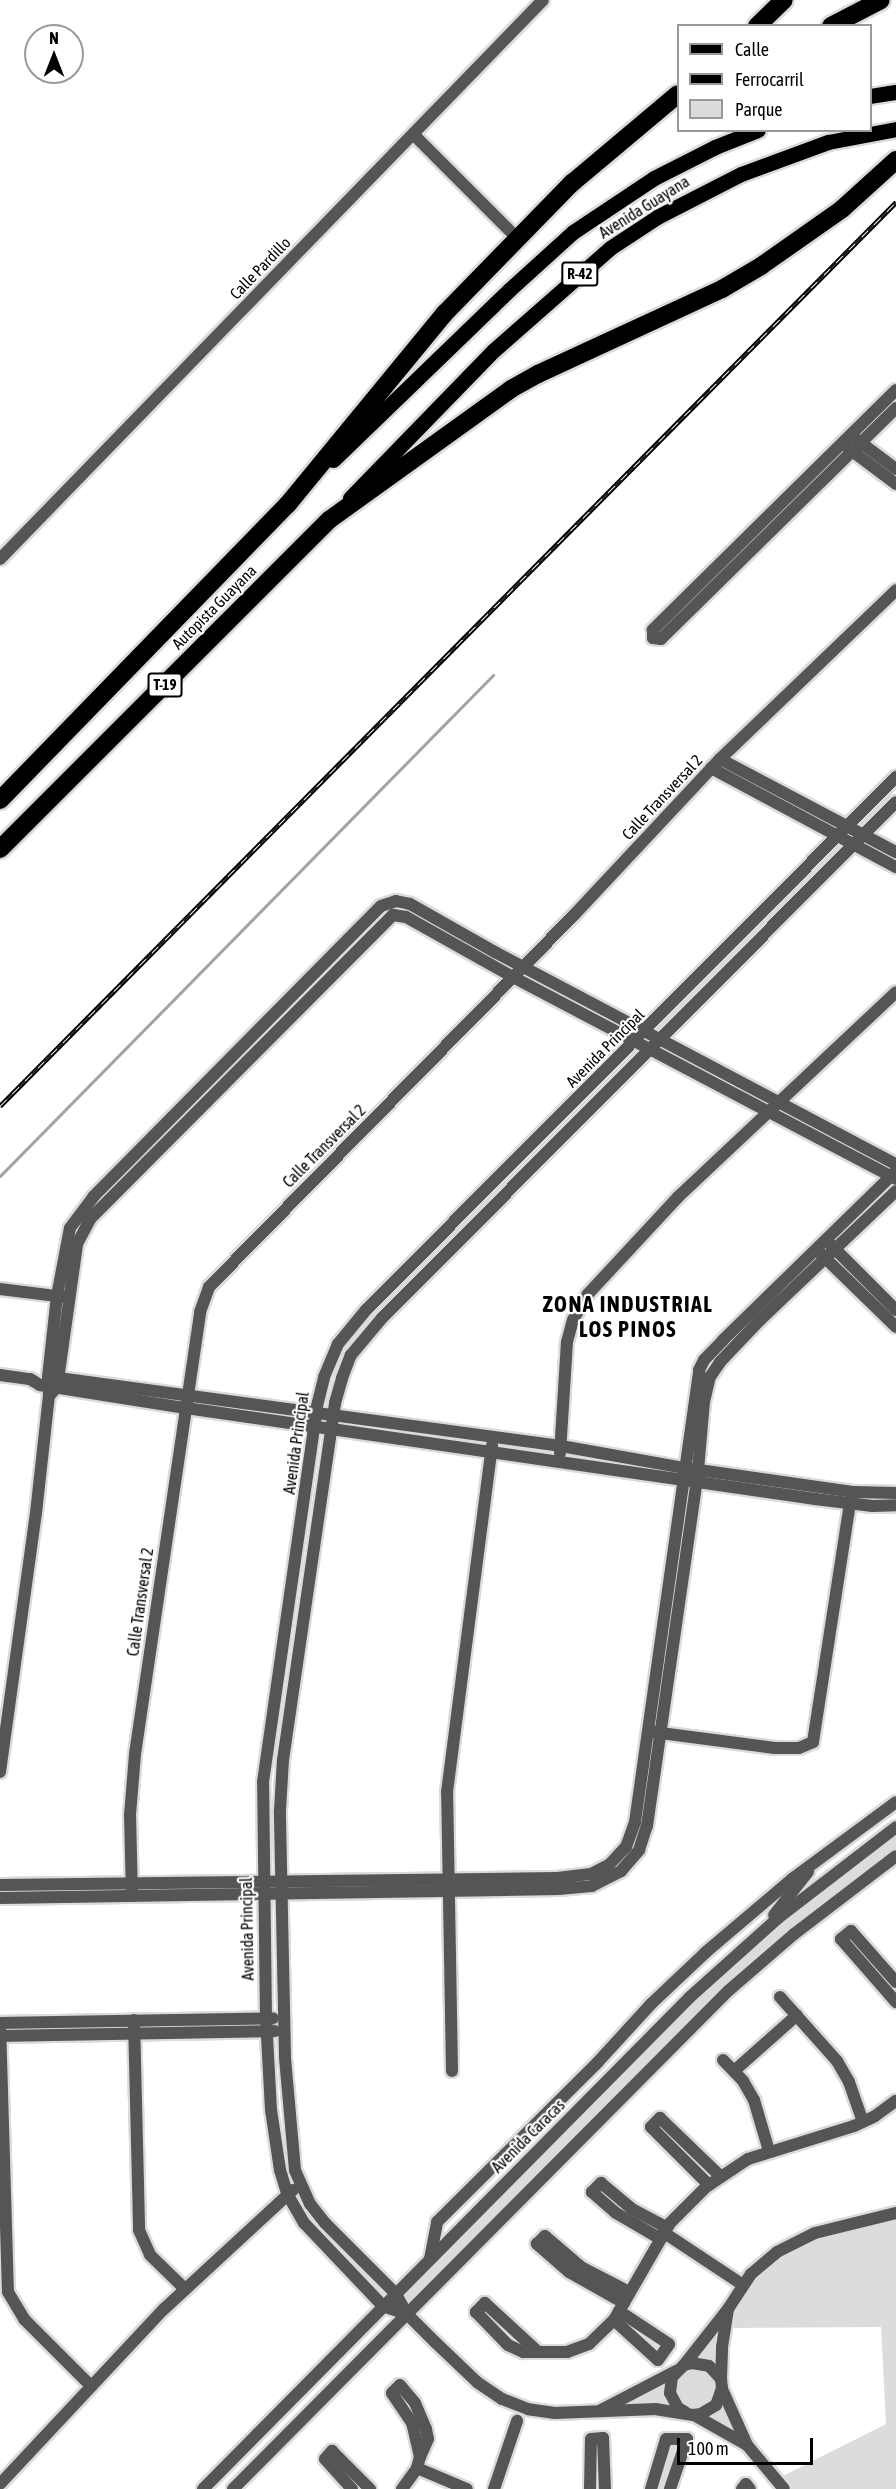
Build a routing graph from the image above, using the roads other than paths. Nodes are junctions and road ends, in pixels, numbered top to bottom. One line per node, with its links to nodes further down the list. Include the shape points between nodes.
1 (543, 0): 12 (street, Calle Pardillo)
2 (784, 0): 4 (highway)
3 (881, 0): 5 (highway)
4 (759, 24)
5 (835, 24)
6 (896, 92): 8 (main road)
7 (677, 95): 13 (highway)
8 (872, 96)
9 (677, 106): 13 (highway)
10 (896, 129): 22 (main road, Avenida Guayana / R-42, via 828,142 741,174 667,211 610,248 494,350)
11 (753, 132): 21 (main road, Avenida Guayana / R-42, via 654,178 573,232)
12 (413, 134): 15 (street); 23 (street, Calle Pardillo)
13 (615, 147): 15 (highway, Autopista Guayana)
14 (896, 160): 22 (highway, Autopista Guayana, via 842,209 761,266 722,289 511,388)
15 (517, 238): 21 (highway, Autopista Guayana, via 445,313)
16 (896, 390): 18 (street)
17 (896, 408): 18 (street)
18 (852, 443): 18 (street, via 653,630 653,638 661,639); 19 (street); 20 (street)
19 (896, 469)
20 (896, 484)
21 (288, 504): 28 (highway, Autopista Guayana / T-19)
22 (329, 520): 35 (highway, Autopista Guayana / T-19)
23 (0, 558)
24 (896, 590): 25 (street, Calle Transversal 2)
25 (716, 764): 27 (street); 30 (street); 42 (street, Calle Transversal 2)
26 (896, 777): 31 (street, Avenida Principal)
27 (791, 796): 30 (street); 31 (street)
28 (0, 800)
29 (896, 802): 32 (street, Avenida Principal)
30 (782, 807): 33 (street)
31 (847, 826): 32 (street); 33 (street, Avenida Principal)
32 (863, 835): 34 (street, Avenida Principal); 36 (street)
33 (837, 836): 34 (street); 45 (street, Avenida Principal)
34 (853, 845): 37 (street); 46 (street, Avenida Principal)
35 (0, 849)
36 (896, 852)
37 (896, 867)
38 (396, 901): 39 (street); 40 (street, via 381,906); 42 (street, via 410,904)
39 (393, 915): 41 (street); 43 (street, via 406,917)
40 (342, 942): 41 (street); 49 (street)
41 (354, 952): 50 (street)
42 (523, 967): 43 (street, Calle Transversal 2); 45 (street)
43 (513, 977): 47 (street); 72 (street, Calle Transversal 2, via 214,1279 200,1312)
44 (896, 992): 51 (street)
45 (645, 1031): 46 (street); 47 (street, Avenida Principal)
46 (660, 1040): 48 (street, Avenida Principal); 51 (street)
47 (634, 1042): 48 (street); 64 (street, Avenida Principal)
48 (650, 1050): 52 (street); 65 (street, Avenida Principal)
49 (199, 1088): 50 (street); 53 (street)
50 (210, 1097): 55 (street)
51 (779, 1102): 52 (street); 54 (street)
52 (769, 1112): 56 (street); 78 (street, via 678,1197 582,1304 567,1342)
53 (130, 1159): 55 (street); 58 (street)
54 (896, 1164)
55 (140, 1168): 58 (street)
56 (894, 1176): 59 (street)
57 (896, 1191): 59 (street)
58 (90, 1209): 61 (street, via 67,1236)
59 (828, 1248): 62 (street); 63 (street); 68 (street, via 814,1248); 70 (street, via 733,1347)
60 (0, 1289): 61 (street)
61 (63, 1297): 71 (street)
62 (896, 1310)
63 (896, 1327)
64 (350, 1329): 65 (street); 66 (street, Avenida Principal)
65 (363, 1339): 67 (street, Avenida Principal)
66 (339, 1344): 67 (street); 73 (street, Avenida Principal, via 324,1377)
67 (351, 1355): 74 (street, Avenida Principal)
68 (699, 1370): 70 (street); 81 (street)
69 (0, 1375): 71 (street)
70 (710, 1377): 81 (street)
71 (52, 1385): 72 (street); 90 (street)
72 (187, 1402): 73 (street); 75 (street); 99 (street, Calle Transversal 2, via 133,1767)
73 (316, 1413): 74 (street); 75 (street, Avenida Principal)
74 (333, 1416): 76 (street, Avenida Principal); 77 (street)
75 (314, 1427): 76 (street); 85 (street, Avenida Principal)
76 (332, 1429): 79 (street); 86 (street, Avenida Principal)
77 (493, 1438): 78 (street); 79 (street)
78 (561, 1446): 80 (street); 81 (street)
79 (492, 1453): 80 (street); 96 (street, via 450,1760)
80 (557, 1462): 81 (street)
81 (691, 1475): 82 (street); 87 (street)
82 (767, 1486): 83 (street); 84 (street)
83 (895, 1497): 84 (street)
84 (850, 1503): 87 (street, via 813,1742 800,1748 775,1748)
85 (272, 1714): 86 (street); 88 (street, Avenida Principal)
86 (289, 1717): 89 (street, Avenida Principal)
87 (654, 1732): 96 (street, via 635,1822 626,1847 609,1865 591,1874 544,1884)
88 (266, 1758): 89 (street); 97 (street, Avenida Principal, via 262,1800)
89 (284, 1760): 98 (street, Avenida Principal)
90 (0, 1772)
91 (894, 1806): 94 (street)
92 (896, 1827): 101 (street, Avenida Caracas)
93 (896, 1856): 130 (street, via 794,1934 728,1991)
94 (814, 1864): 101 (street); 123 (street, via 706,1952 450,2207 434,2229)
95 (0, 1885): 99 (street)
96 (448, 1886): 98 (street); 112 (street)
97 (263, 1888): 98 (street); 99 (street); 108 (street, Avenida Principal)
98 (280, 1888): 107 (street, Avenida Principal)
99 (131, 1890): 100 (street)
100 (0, 1898)
101 (750, 1943): 123 (street, Avenida Caracas, via 690,1996)
102 (896, 1982): 104 (street, via 851,1931 841,1939)
103 (780, 1996): 105 (street)
104 (896, 2002)
105 (797, 2015): 113 (street); 115 (street, via 844,2071)
106 (0, 2023): 109 (street); 110 (street)
107 (283, 2024): 108 (street); 119 (street, Avenida Principal, via 291,2143)
108 (266, 2025): 109 (street); 120 (street, Avenida Principal, via 274,2144)
109 (134, 2026): 110 (street); 125 (street, via 139,2230 150,2255)
110 (0, 2036): 134 (street, via 8,2292 24,2319)
111 (723, 2060): 113 (street)
112 (452, 2071)
113 (734, 2071): 116 (street, via 754,2100)
114 (896, 2101): 115 (street)
115 (863, 2122): 116 (street)
116 (769, 2151): 117 (street)
117 (720, 2176): 118 (street); 118 (street, via 660,2118 651,2127)
118 (709, 2185): 122 (street)
119 (300, 2186): 120 (street); 126 (street, Avenida Principal, via 325,2223)
120 (287, 2193): 125 (street); 127 (street, Avenida Principal, via 314,2236)
121 (896, 2212): 124 (street, via 795,2241 768,2259)
122 (663, 2233): 122 (street, via 616,2213 592,2192 601,2183); 124 (street); 128 (street)
123 (430, 2259): 126 (street, Avenida Caracas)
124 (743, 2285): 129 (street)
125 (185, 2289): 134 (street)
126 (396, 2294): 127 (street, Avenida Caracas); 130 (street, Avenida Principal)
127 (383, 2306): 130 (street); 141 (street, Avenida Caracas)
128 (622, 2307): 128 (street, via 545,2236 537,2244 569,2272); 131 (street, via 598,2338 579,2348 555,2353)
129 (728, 2309): 132 (street); 133 (street)
130 (407, 2314): 135 (street, via 477,2382 502,2399 540,2412); 142 (street)
131 (537, 2351): 131 (street, via 515,2349 476,2312 485,2303)
132 (681, 2368): 133 (street, via 701,2363 709,2366); 135 (street); 136 (street, via 670,2385 670,2393 678,2408)
133 (722, 2384): 136 (street, via 716,2405 702,2414); 138 (street)
134 (90, 2385): 140 (street)
135 (600, 2411): 136 (street, via 656,2409)
136 (689, 2414): 138 (street)
137 (517, 2421): 147 (street)
138 (747, 2445): 154 (street)
139 (418, 2463): 139 (street, via 412,2422 392,2393 400,2385 415,2403 426,2429 428,2439); 145 (street); 146 (street)
140 (0, 2483)
141 (203, 2489)
142 (233, 2489)
143 (352, 2489): 144 (street, via 325,2459 332,2451)
144 (370, 2489)
145 (402, 2489)
146 (467, 2489)
147 (494, 2489)
148 (590, 2489): 149 (street, via 591,2439 603,2438)
149 (605, 2489)
150 (651, 2489): 151 (street, via 666,2439 687,2439)
151 (670, 2489)
152 (742, 2489): 153 (street, via 746,2484)
153 (750, 2489)
154 (784, 2489)

